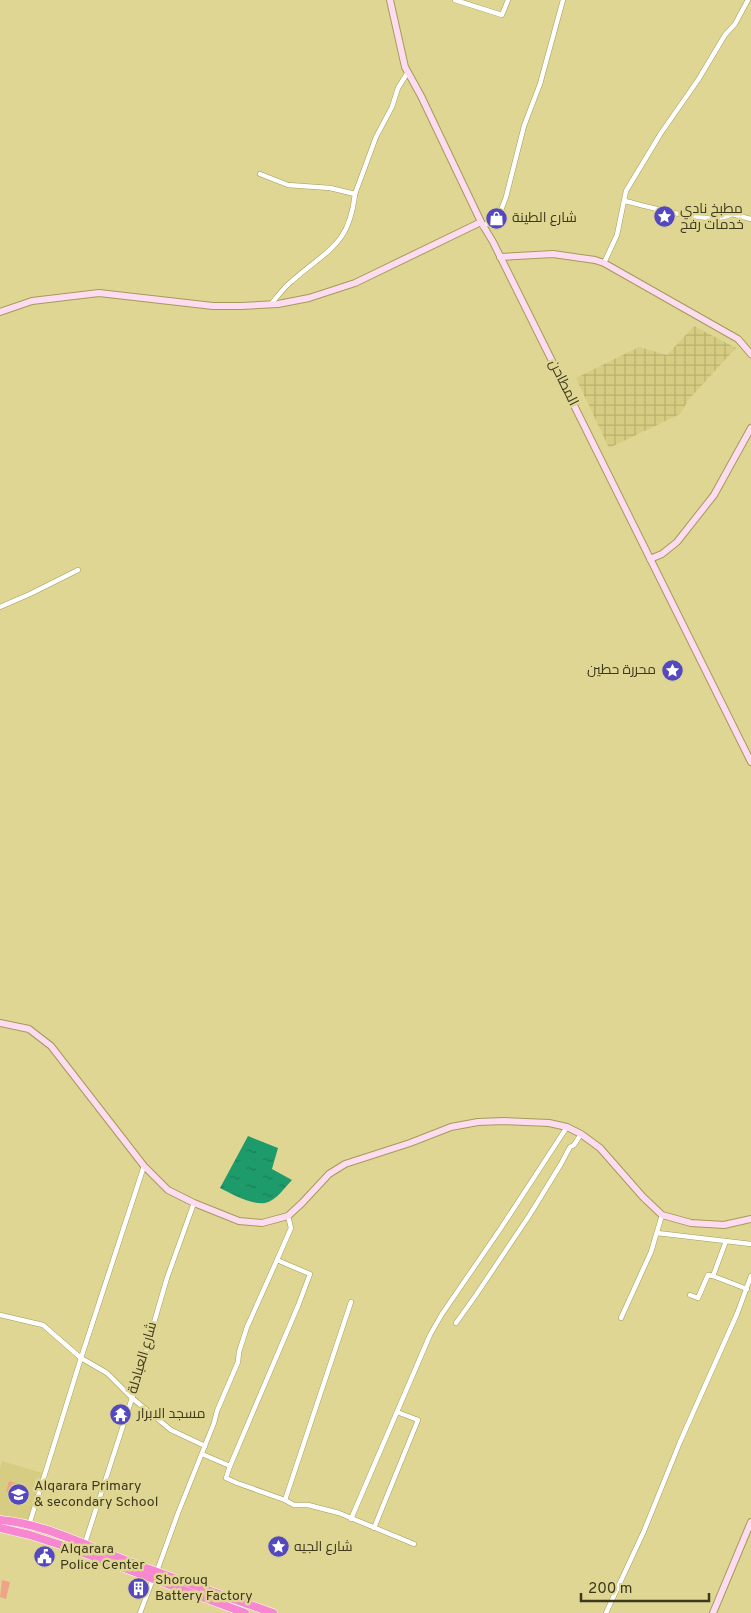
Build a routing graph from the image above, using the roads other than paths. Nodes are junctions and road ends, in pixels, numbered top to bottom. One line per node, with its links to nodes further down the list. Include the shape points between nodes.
1 (390, 0): 6 (street, المطاحن)
2 (455, 0): 3 (street, via 502,15)
3 (508, 0)
4 (563, 0): 11 (street, via 506,197 500,213)
5 (748, 0): 9 (street, via 626,191)
6 (408, 72): 8 (street, via 376,137); 11 (street, المطاحن)
7 (260, 174): 8 (street, via 288,185 330,188)
8 (355, 194): 14 (street, via 353,214 341,238 290,282)
9 (625, 202): 10 (street, via 702,217 724,218 732,214); 13 (street, via 617,235)
10 (751, 219)
11 (482, 225): 12 (street, المطاحن); 14 (street, via 355,283 309,298)
12 (500, 257): 13 (street, via 553,254); 18 (street, المطاحن)
13 (604, 264): 16 (street, via 738,339)
14 (271, 304): 15 (street, via 213,306 100,293 32,301)
15 (0, 312)
16 (751, 354)
17 (751, 428): 18 (street, via 714,495 677,542)
18 (650, 559): 21 (street, المطاحن)
19 (78, 570): 20 (street)
20 (0, 607)
21 (751, 762)
22 (0, 1023): 25 (street, via 29,1030 51,1046)
23 (567, 1127): 24 (street); 28 (street, via 504,1121 450,1127 345,1164 328,1174); 44 (street, via 442,1314)
24 (582, 1134): 27 (street, via 600,1148); 41 (street)
25 (144, 1166): 26 (street, via 168,1190); 42 (street)
26 (194, 1203): 28 (street, via 239,1221 262,1223); 43 (street, شارع العبادلة, via 167,1278)
27 (662, 1215): 29 (street, via 691,1223 716,1225); 30 (street)
28 (288, 1216): 33 (street, via 291,1228)
29 (751, 1219)
30 (657, 1233): 31 (street); 40 (street)
31 (726, 1242): 32 (street); 34 (street)
32 (751, 1244)
33 (277, 1260): 45 (street, via 247,1327 238,1362); 47 (street, via 310,1274)
34 (713, 1276): 36 (street); 37 (street, via 708,1275 698,1298)
35 (751, 1276): 36 (street)
36 (747, 1289): 65 (street)
37 (690, 1295)
38 (351, 1302): 48 (street)
39 (0, 1315): 42 (street, via 43,1325)
40 (621, 1318)
41 (456, 1323)
42 (81, 1358): 43 (street, via 107,1373); 52 (street)
43 (132, 1398): 45 (street, via 171,1430); 55 (street, شارع العبادلة)
44 (397, 1412): 49 (street); 54 (street, via 418,1420)
45 (205, 1446): 46 (street)
46 (202, 1454): 47 (street); 61 (street)
47 (230, 1466): 48 (street, via 226,1478)
48 (285, 1500): 49 (street)
49 (351, 1519): 54 (street)
50 (0, 1520): 52 (highway)
51 (751, 1522): 66 (street)
52 (29, 1525): 55 (highway)
53 (0, 1528): 59 (highway)
54 (374, 1528): 56 (street)
55 (85, 1543): 57 (highway)
56 (414, 1544)
57 (100, 1550): 58 (highway); 59 (highway, via 96,1553)
58 (120, 1557): 60 (highway); 61 (highway)
59 (98, 1558): 60 (highway)
60 (116, 1565): 61 (highway)
61 (155, 1575): 62 (street); 63 (highway); 64 (highway)
62 (140, 1613)
63 (245, 1613)
64 (273, 1613)
65 (606, 1613)
66 (713, 1613)

